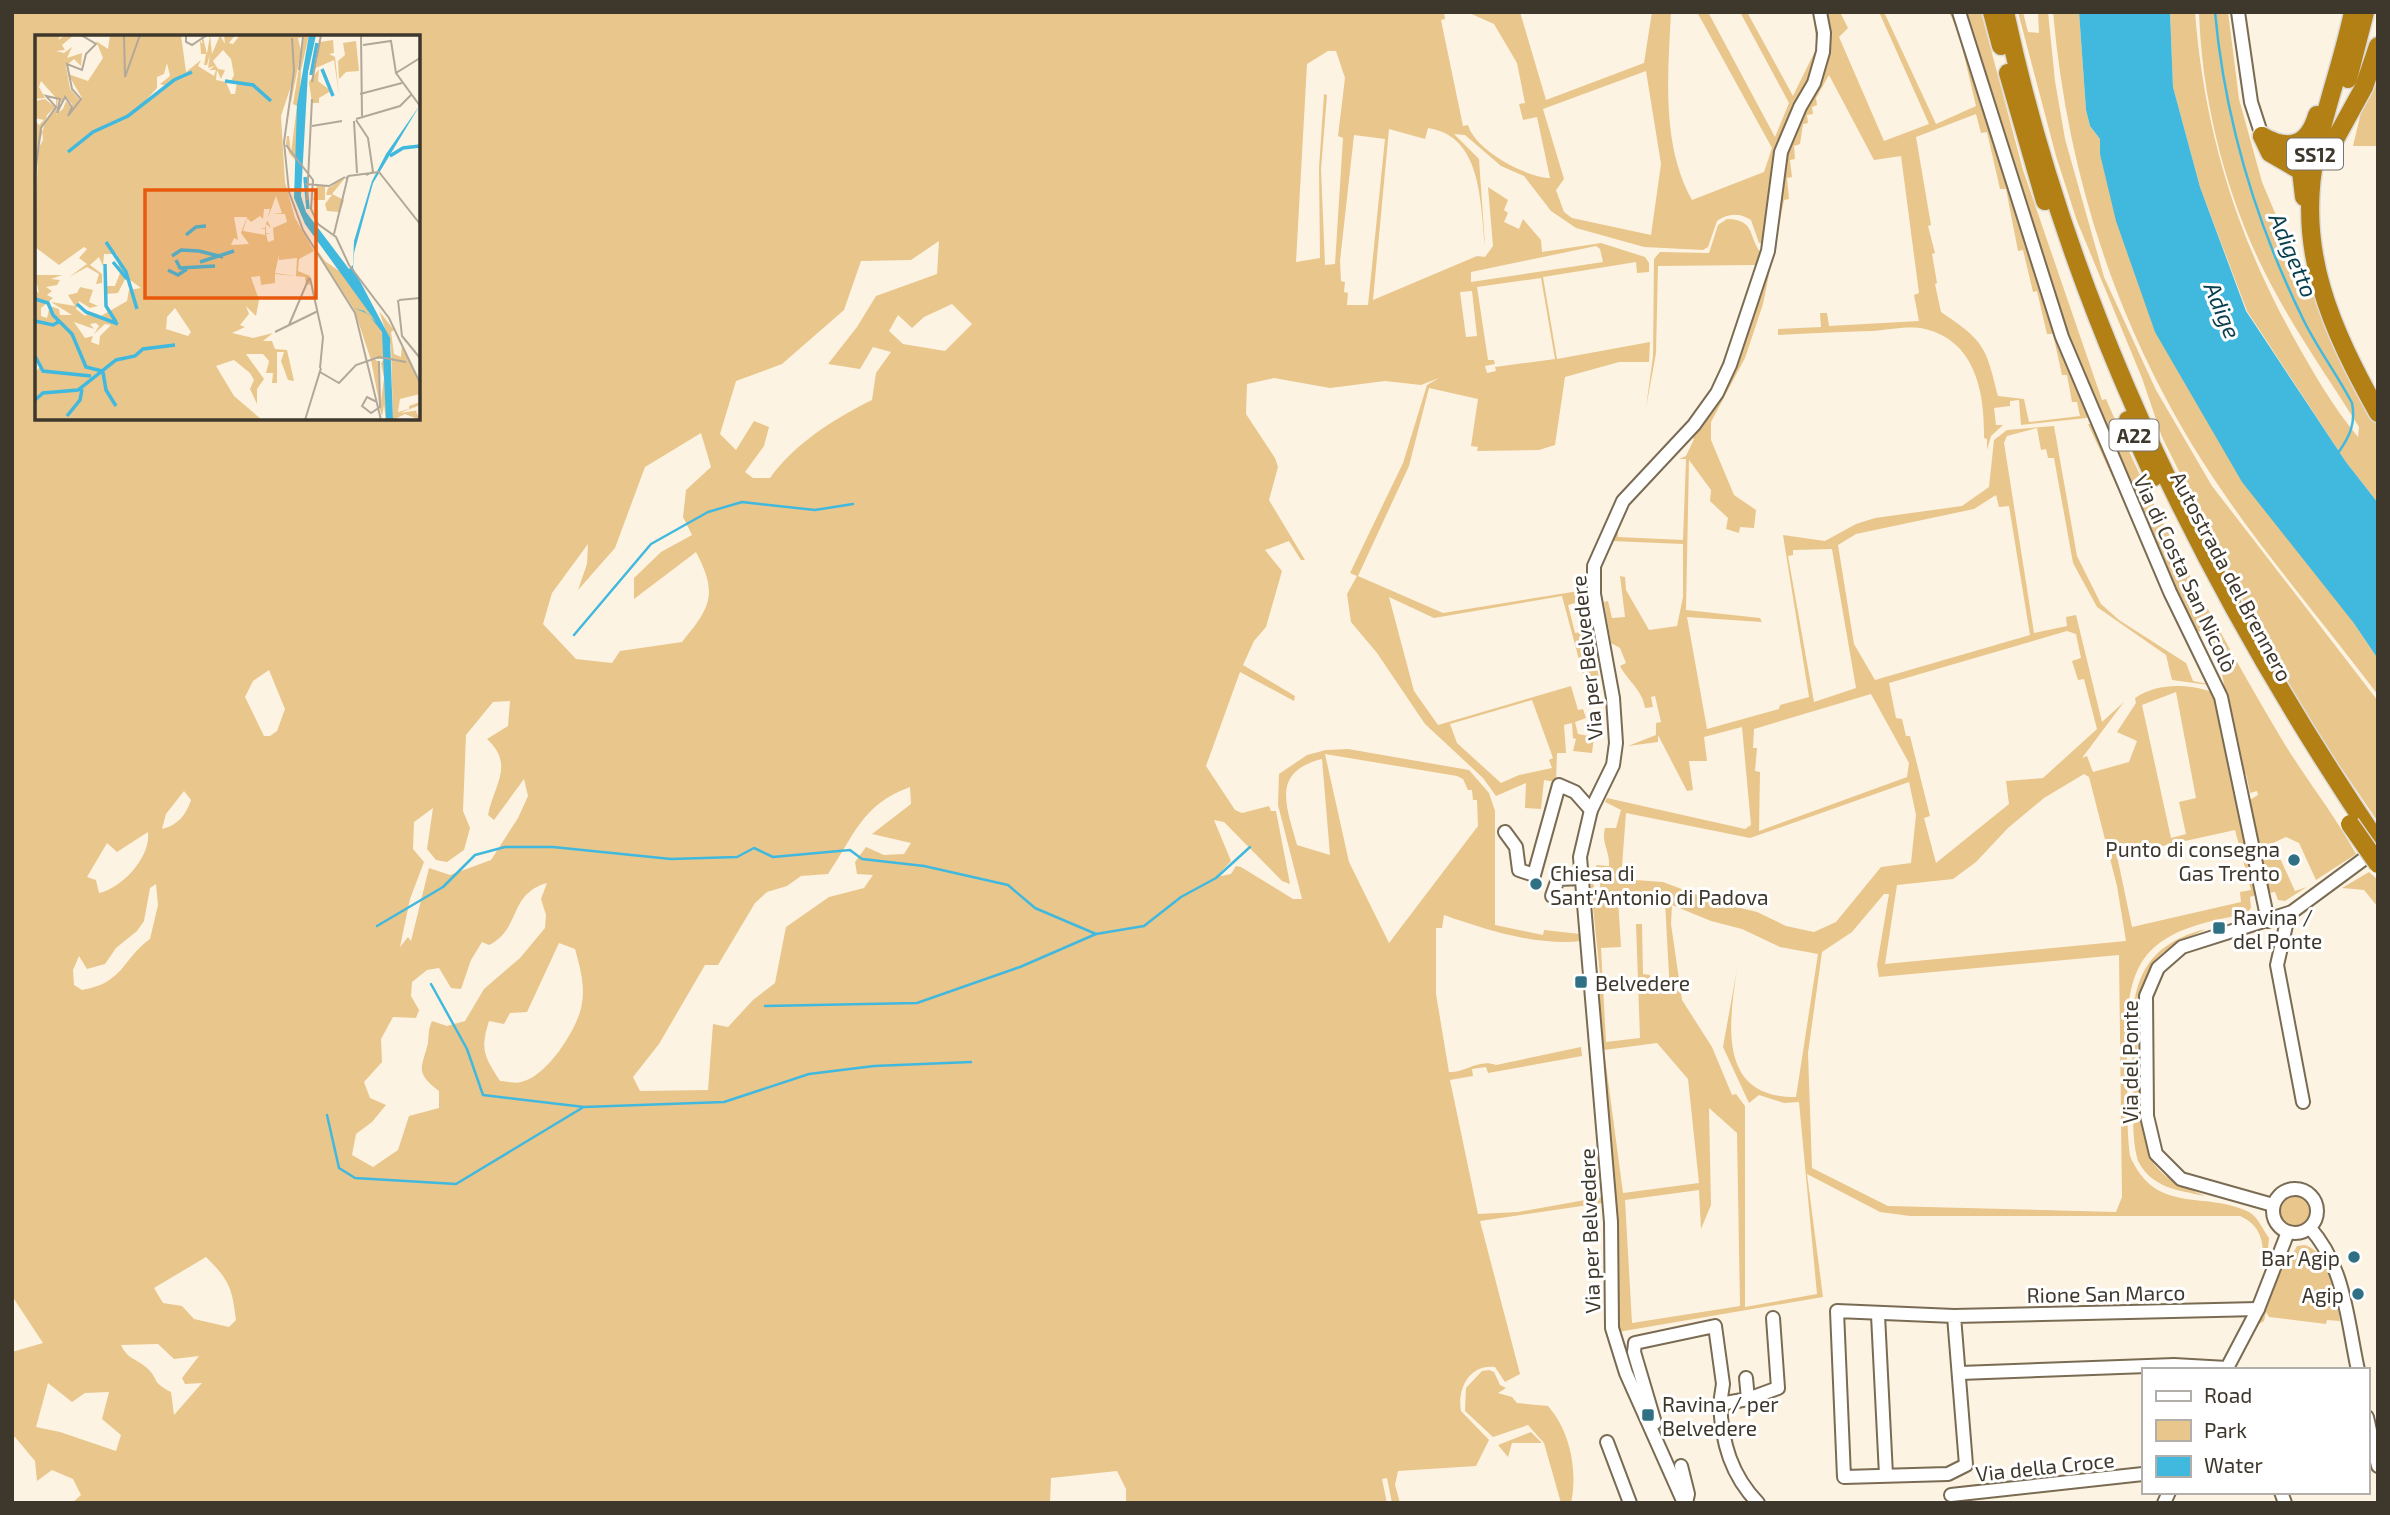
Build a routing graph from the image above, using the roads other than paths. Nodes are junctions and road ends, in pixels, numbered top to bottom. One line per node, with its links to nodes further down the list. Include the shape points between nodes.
1 (1820, 12): 15 (street, Via per Belvedere, via 1823,52 1814,83 1781,152 1768,251 1730,365 1694,425 1623,501 1594,566 1594,594 1616,732 1613,765)
2 (1959, 12): 24 (street, Via di Costa San Nicolò, via 2062,337 2170,592 2221,697)
3 (1992, 12): 16 (highway, Autostrada del Brennero / A22, via 2037,177 2082,307 2138,443 2200,573 2270,697)
4 (2005, 12): 16 (highway, Autostrada del Brennero / A22, via 2045,160 2091,301 2148,435 2216,578)
5 (2238, 12): 10 (street, via 2251,102)
6 (2353, 12): 9 (highway, SS12)
7 (2365, 12): 11 (highway, SS12)
8 (2378, 46): 11 (highway, via 2364,87)
9 (2341, 62): 10 (highway, via 2330,75 2313,129 2303,140 2278,145); 12 (highway, SS12, via 2315,154)
10 (2262, 136): 12 (highway, via 2270,153 2301,171 2304,226)
11 (2326, 156): 13 (highway, SS12, via 2321,190 2326,273 2336,313)
12 (2314, 250): 14 (highway, SS12, via 2336,335)
13 (2377, 391)
14 (2378, 413)
15 (1591, 810): 17 (street, via 1575,792 1559,785 1534,874 1519,870 1516,849); 21 (street, Via per Belvedere, via 1580,857)
16 (2355, 821): 18 (highway, Autostrada del Brennero / A22); 20 (highway, Autostrada del Brennero / A22, bridge)
17 (1505, 832)
18 (2378, 843)
19 (2378, 849): 23 (street, Via del Ponte)
20 (2378, 864)
21 (1583, 878): 22 (street, via 1558,879); 43 (street, Via per Belvedere, via 1611,1222 1612,1327 1626,1373)
22 (1552, 896)
23 (2285, 915): 24 (street, Via del Ponte); 25 (street, via 2277,965)
24 (2268, 921): 26 (street, Via del Ponte, via 2191,943 2173,953 2150,985 2144,1025 2148,1132 2156,1154 2180,1178)
25 (2303, 1102)
26 (2273, 1205): 27 (street, via 2290,1189 2309,1193 2318,1210); 28 (street, via 2276,1223)
27 (2310, 1228): 28 (street); 35 (street, via 2335,1265)
28 (2288, 1232): 29 (street)
29 (2258, 1309): 31 (street, Rione San Marco); 34 (street)
30 (1878, 1315): 31 (street, Rione San Marco); 46 (street); 46 (street, Rione San Marco, via 1836,1314 1843,1464 1844,1476)
31 (1954, 1316): 36 (street)
32 (1773, 1318): 38 (street, via 1778,1388)
33 (2214, 1368): 36 (street, via 2174,1365)
34 (2228, 1368)
35 (2358, 1368)
36 (1960, 1373): 44 (street, via 1966,1465)
37 (1746, 1378): 38 (street)
38 (1748, 1399): 39 (street)
39 (1720, 1404): 43 (street, Via per Belvedere, via 1723,1384 1715,1326 1635,1343 1634,1352); 50 (street, Via per Belvedere, via 1724,1444 1742,1486)
40 (2369, 1426): 42 (street)
41 (1606, 1442): 48 (street)
42 (2378, 1466)
43 (1675, 1469): 49 (street, Via per Belvedere)
44 (1948, 1474): 46 (street, Rione San Marco); 47 (street)
45 (2142, 1474): 47 (street, Via della Croce)
46 (1886, 1475)
47 (1949, 1499)
48 (1630, 1503)
49 (1685, 1503)
50 (1758, 1503)

